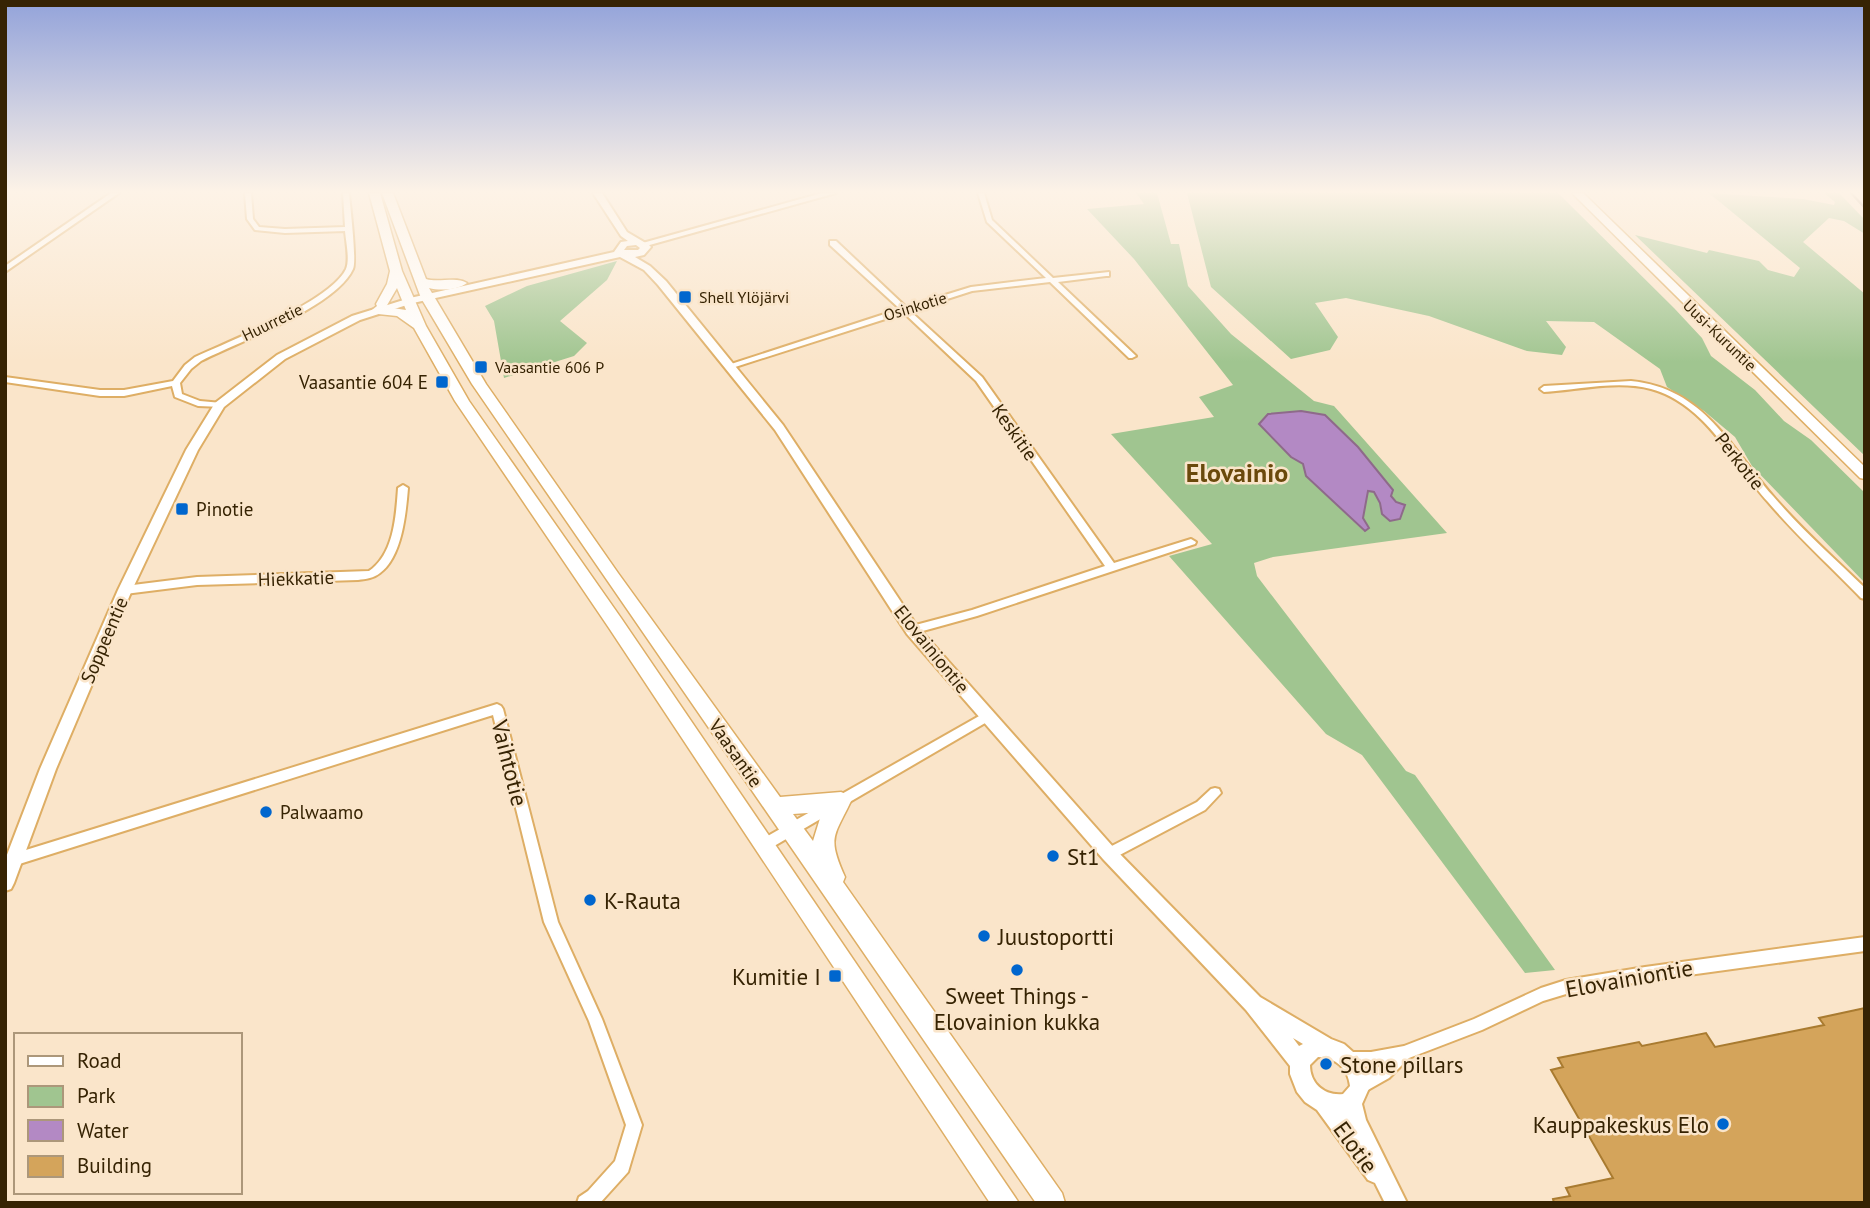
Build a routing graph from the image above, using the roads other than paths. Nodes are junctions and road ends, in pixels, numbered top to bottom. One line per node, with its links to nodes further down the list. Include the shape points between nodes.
1 (35, 249): 12 (street)
2 (350, 249): 26 (street, Huurretie, via 351,267 339,283 287,316 198,359)
3 (390, 249): 13 (highway, Vaasantie)
4 (408, 249): 17 (highway, Vaasantie)
5 (612, 249): 16 (main road, Soppeentie)
6 (625, 249): 11 (main road, Elovainiontie)
7 (641, 249): 11 (main road, Elovainiontie)
8 (840, 249): 20 (street, Keskitie)
9 (1019, 249): 15 (street)
10 (1635, 249): 29 (main road, Uusi-Kuruntie)
11 (647, 268): 24 (main road, Elovainiontie)
12 (5, 270)
13 (396, 271): 18 (highway, Vaasantie); 19 (highway)
14 (1106, 274): 15 (street, Osinkotie)
15 (1049, 278): 20 (street, Osinkotie, via 971,289); 23 (street)
16 (455, 288): 17 (main road, Soppeentie); 17 (highway, via 438,286); 21 (highway, via 443,303)
17 (424, 291): 18 (main road, Soppeentie); 21 (highway, Vaasantie)
18 (409, 299): 19 (main road, Soppeentie); 22 (highway, Vaasantie)
19 (380, 307): 22 (highway, via 400,312); 28 (main road, Soppeentie, via 281,357)
20 (904, 309): 24 (street, Osinkotie); 32 (street, Keskitie, via 979,379)
21 (438, 320): 39 (highway, Vaasantie)
22 (419, 326): 41 (highway, Vaasantie, via 462,401)
23 (1132, 356)
24 (729, 366): 35 (main road, Elovainiontie, via 797,452)
25 (5, 379): 26 (street, via 100,393)
26 (176, 383): 28 (street, via 178,395)
27 (1544, 389): 34 (street, Perkotie, via 1628,385 1667,393 1723,436 1769,498)
28 (219, 405): 33 (main road, Soppeentie, via 192,450)
29 (1865, 475)
30 (403, 488): 33 (street, Hiekkatie, via 394,540 387,560 374,573 197,581)
31 (1191, 542): 32 (street)
32 (1112, 568): 35 (street)
33 (125, 590): 43 (main road, Soppeentie)
34 (1865, 595)
35 (912, 630): 36 (main road, Elovainiontie)
36 (988, 716): 38 (street); 42 (main road, Elovainiontie)
37 (1215, 793): 42 (street, via 1201,806)
38 (841, 801): 39 (highway); 40 (street); 45 (highway, via 826,821 822,848)
39 (773, 805): 40 (highway, Vaasantie)
40 (791, 830): 41 (street); 45 (highway, Vaasantie)
41 (764, 845): 56 (highway, Vaasantie)
42 (1109, 854): 47 (main road, Elovainiontie)
43 (13, 860): 44 (main road, Soppeentie); 55 (street, Vaihtotie, via 497,709 551,922 596,1020 634,1125 622,1166)
44 (5, 883)
45 (851, 912): 57 (highway, Vaasantie)
46 (1865, 944): 49 (street, Elovainiontie, via 1566,988)
47 (1253, 1003): 48 (main road, Elovainiontie); 51 (main road, Elovainiontie)
48 (1324, 1046): 50 (main road); 51 (main road, via 1309,1050)
49 (1404, 1054): 50 (street, Elovainiontie); 52 (street, Elovainiontie)
50 (1349, 1059): 52 (main road, via 1357,1072)
51 (1300, 1063): 53 (main road, via 1305,1086)
52 (1355, 1094): 53 (main road, via 1339,1106); 54 (main road, Elotie, via 1357,1123)
53 (1325, 1104): 54 (main road, Elotie)
54 (1392, 1197)
55 (585, 1203)
56 (1006, 1203)
57 (1052, 1203)

